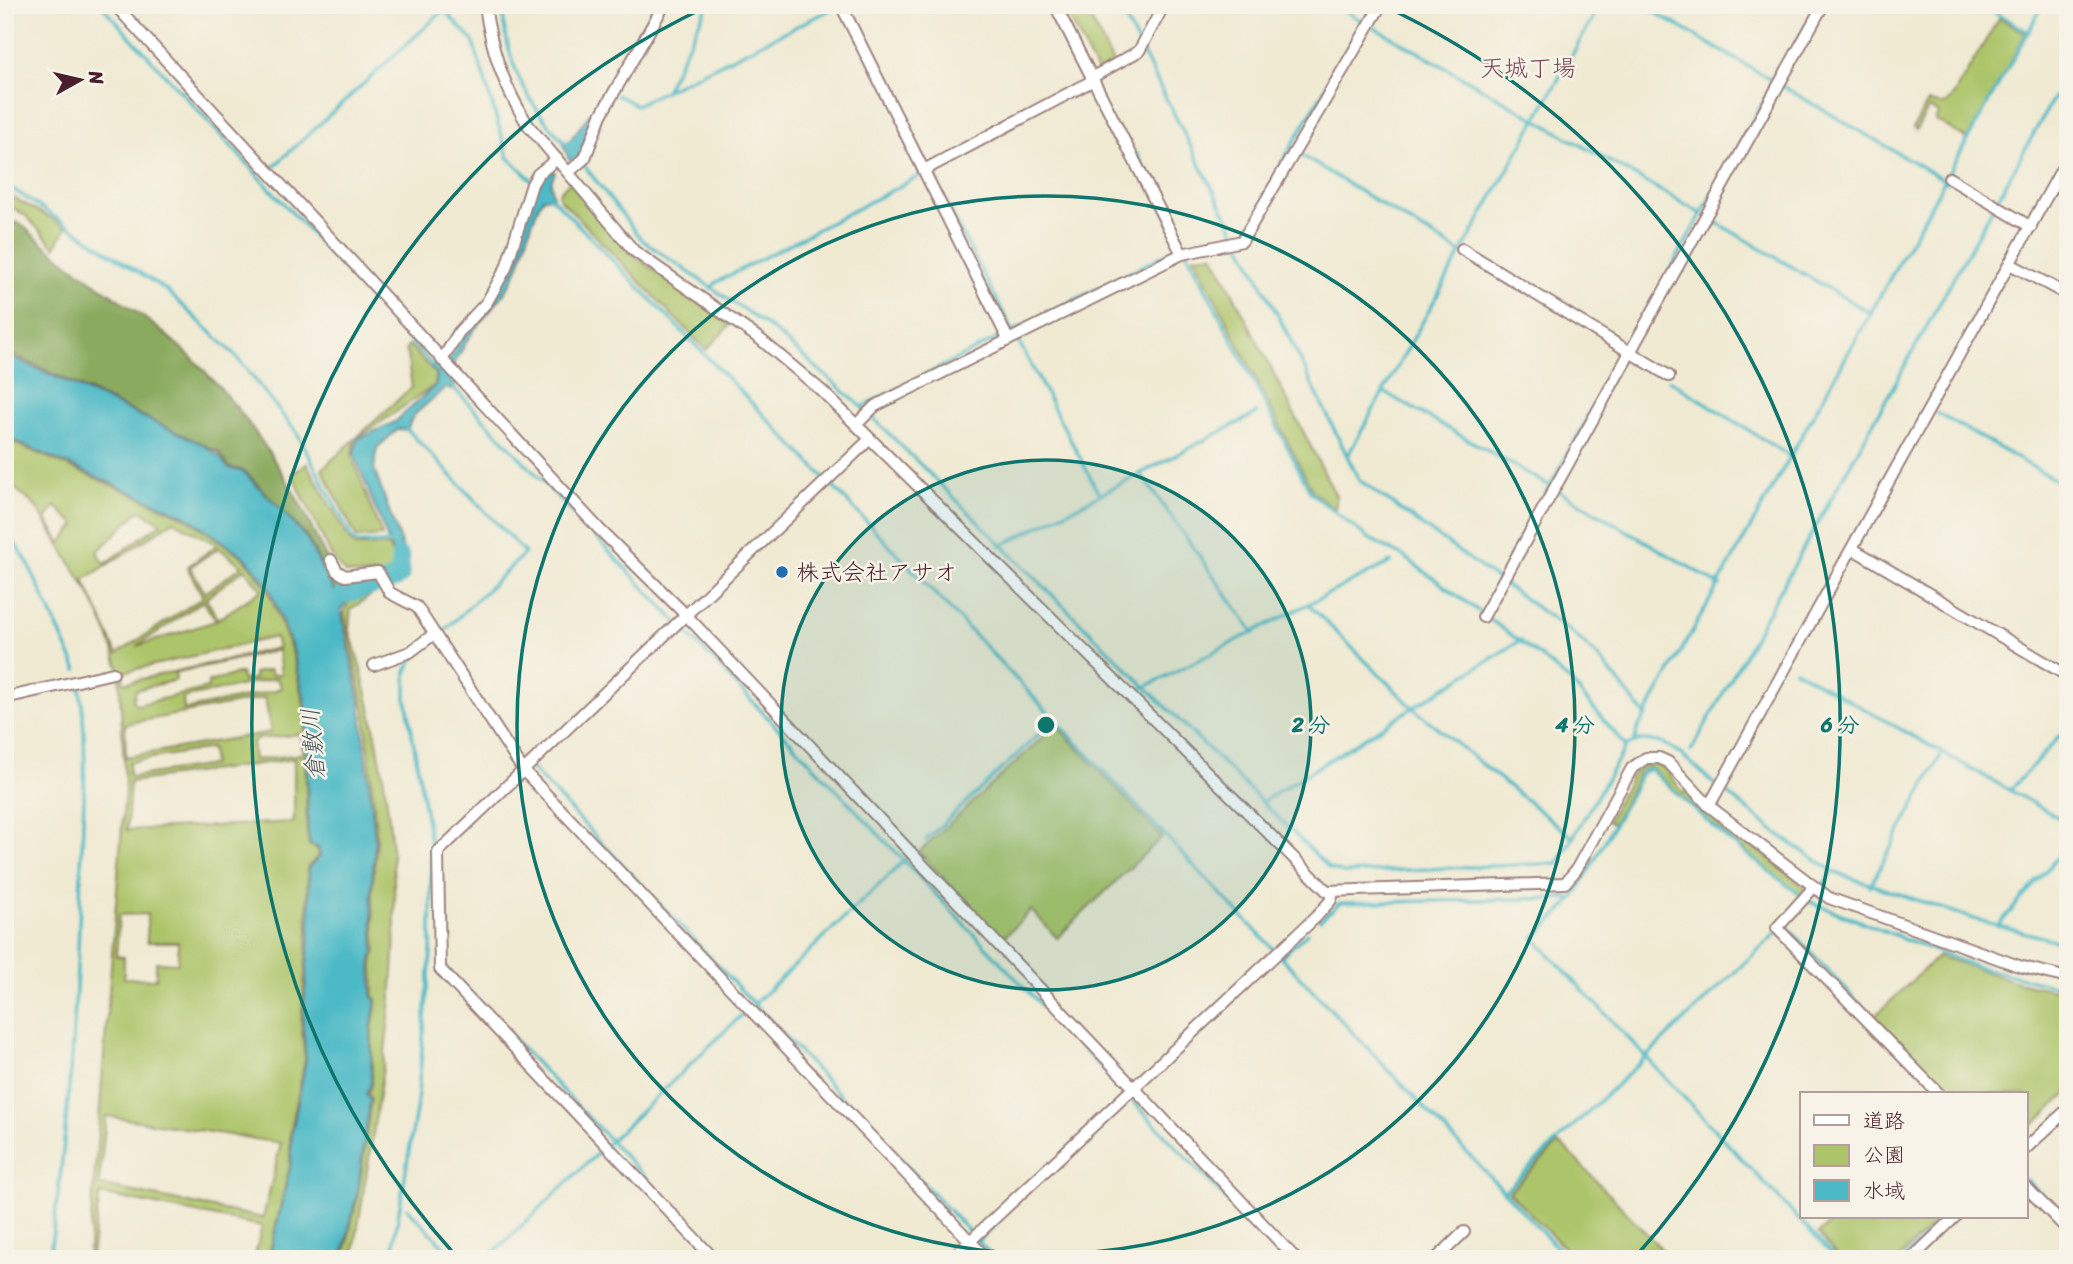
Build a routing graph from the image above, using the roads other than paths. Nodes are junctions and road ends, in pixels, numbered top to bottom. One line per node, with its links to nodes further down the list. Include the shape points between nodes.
1 (116, 5): 22 (street)
2 (485, 5): 11 (street, via 491,47 502,79 528,125)
3 (664, 5): 12 (street)
4 (841, 5): 13 (street)
5 (1055, 5): 9 (street)
6 (1164, 5): 9 (street, via 1140,49)
7 (1381, 5): 17 (street, via 1239,242)
8 (1823, 5): 21 (street)
9 (1094, 77): 13 (street); 17 (street)
10 (2068, 158): 15 (street)
11 (557, 159): 12 (street); 22 (street, via 533,181 506,268 491,296 459,332)
12 (577, 165): 24 (street, via 634,251 761,339)
13 (926, 170): 20 (street)
14 (1950, 178): 15 (street)
15 (2031, 227): 18 (street)
16 (1463, 250): 21 (street)
17 (1183, 251): 20 (street)
18 (2010, 264): 19 (street); 26 (street)
19 (2068, 295)
20 (1010, 336): 24 (street, via 867,413)
21 (1630, 352): 23 (street); 28 (street)
22 (447, 365): 29 (street)
23 (1669, 376)
24 (856, 425): 25 (street)
25 (870, 439): 29 (street); 38 (street)
26 (1853, 549): 33 (street); 36 (street)
27 (331, 560): 30 (street, via 345,576 374,572 390,593 417,607)
28 (1485, 615)
29 (680, 619): 35 (street); 40 (street)
30 (436, 637): 31 (street); 35 (street)
31 (374, 665)
32 (113, 673): 34 (street)
33 (2068, 677)
34 (5, 698)
35 (523, 770): 48 (street); 49 (street, via 438,852 440,969)
36 (1709, 806): 37 (street); 38 (street, via 1668,762 1646,758 1632,768 1565,883)
37 (1814, 887): 39 (street, via 1860,911 2019,966); 41 (street, via 1777,928)
38 (1332, 893): 40 (street, via 1331,901 1317,916)
39 (2068, 978)
40 (1128, 1091): 48 (street); 52 (street)
41 (1937, 1092)
42 (2068, 1109): 43 (street)
43 (2028, 1146)
44 (2028, 1189): 46 (street)
45 (1954, 1218): 54 (street)
46 (2068, 1230)
47 (1464, 1232): 53 (street)
48 (972, 1238): 50 (street); 51 (street)
49 (714, 1259)
50 (951, 1259)
51 (987, 1259)
52 (1296, 1259)
53 (1436, 1259)
54 (1912, 1259)

